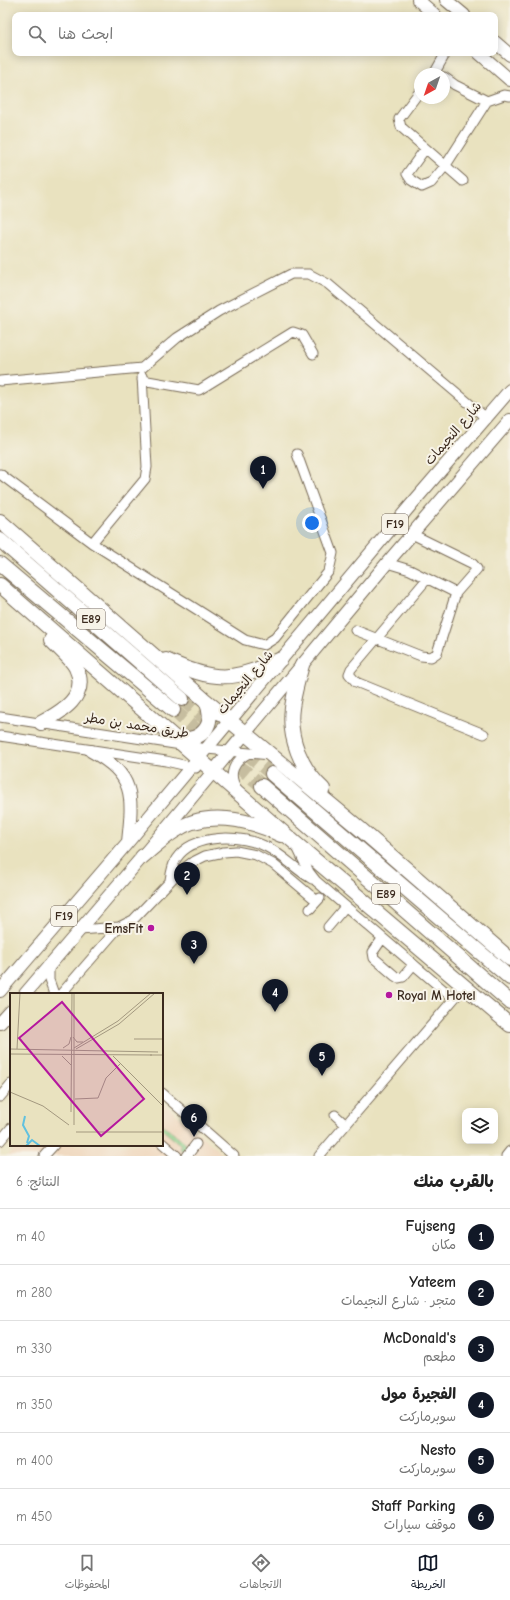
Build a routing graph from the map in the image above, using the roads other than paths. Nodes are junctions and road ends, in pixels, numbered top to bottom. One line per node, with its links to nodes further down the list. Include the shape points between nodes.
1 (418, 0): 3 (street); 4 (main road)
2 (446, 0): 5 (main road)
3 (426, 12)
4 (432, 12)
5 (460, 12)
6 (498, 45): 7 (main road)
7 (510, 55)
8 (443, 56): 10 (street)
9 (482, 56): 11 (main road)
10 (440, 68)
11 (510, 80)
12 (450, 82): 15 (street)
13 (510, 96): 15 (street, via 504,95)
14 (414, 99): 16 (street, via 399,119 401,127)
15 (487, 101): 17 (street)
16 (425, 149): 17 (street); 17 (street, via 407,174 411,180 422,186 431,183)
17 (446, 165): 18 (street)
18 (463, 181)
19 (313, 354): 22 (street, via 302,335 293,332 199,390)
20 (142, 368): 21 (street); 22 (street); 24 (street, via 177,338 219,311 291,274 309,274 328,284)
21 (0, 380)
22 (142, 380): 31 (street, via 147,467 145,479)
23 (510, 390): 24 (main road, شارع النجيمات / F19)
24 (485, 417): 41 (main road, شارع النجيمات / F19)
25 (510, 420): 29 (main road, F19)
26 (298, 454): 31 (street, via 333,553 329,571 275,638 264,645 245,640)
27 (0, 474): 31 (street)
28 (0, 521): 40 (highway)
29 (412, 534): 32 (main road, F19); 36 (street, via 476,566 475,572)
30 (0, 540): 43 (highway, E89)
31 (92, 543)
32 (387, 563): 34 (street, via 410,570); 42 (main road, F19)
33 (0, 564): 45 (highway, E89)
34 (427, 579): 36 (street); 39 (street)
35 (0, 585): 37 (highway)
36 (456, 593): 39 (street, via 437,653 431,657 421,656)
37 (27, 608): 48 (highway, via 37,624 76,667 79,678 78,690 73,701 62,712); 52 (highway)
38 (355, 630): 39 (street)
39 (378, 638): 50 (street, via 351,669 349,674 356,682)
40 (153, 654): 41 (highway, via 205,675 219,677 230,677 256,670); 44 (highway)
41 (281, 659): 47 (main road, شارع النجيمات / F19)
42 (302, 665): 49 (main road, F19); 62 (highway, via 291,709 296,748 302,764 316,783 345,809)
43 (182, 699)
44 (206, 701): 47 (highway); 52 (highway, via 210,708 210,716 204,731 191,739)
45 (174, 710)
46 (0, 717): 48 (street, طريق محمد بن مطر)
47 (231, 721): 49 (highway); 57 (main road, شارع النجيمات / F19)
48 (41, 723): 52 (street, طريق محمد بن مطر)
49 (245, 733): 54 (main road, F19); 56 (highway)
50 (484, 734)
51 (0, 736): 53 (street)
52 (179, 741): 57 (highway)
53 (91, 751): 57 (street, via 166,761); 63 (main road, via 108,760 124,778 132,805)
54 (230, 752): 55 (street); 57 (street); 58 (main road, F19)
55 (249, 753): 56 (street); 61 (street, via 238,759 232,772 233,782)
56 (271, 755): 62 (highway)
57 (199, 758): 58 (highway); 63 (main road, شارع النجيمات / F19)
58 (213, 771): 61 (highway); 65 (main road, F19)
59 (272, 774): 80 (highway, E89)
60 (262, 786): 87 (highway, E89)
61 (240, 794): 64 (highway)
62 (359, 828): 77 (highway)
63 (128, 842): 82 (main road, شارع النجيمات / F19)
64 (294, 842): 65 (highway, via 255,825 221,818 207,819 184,825); 68 (street); 81 (highway)
65 (142, 857): 75 (main road, F19)
66 (192, 870): 67 (street)
67 (170, 880): 68 (street, via 171,869 176,859 189,848 210,840 232,838 246,839 268,847); 70 (street, via 190,863 205,856 224,852 249,853 265,858); 73 (street, via 133,920)
68 (316, 881): 69 (street)
69 (326, 890): 70 (street); 71 (street)
70 (317, 901): 72 (street)
71 (345, 907): 74 (street); 76 (street)
72 (310, 909)
73 (119, 927): 75 (street); 85 (street)
74 (328, 927)
75 (80, 930): 79 (main road, F19)
76 (382, 939): 78 (street); 78 (street, via 373,955 381,964 398,978 403,977)
77 (510, 959)
78 (413, 965): 86 (street)
79 (49, 967): 83 (main road, F19); 84 (street, via 49,980)
80 (510, 978)
81 (465, 986): 86 (street); 90 (highway)
82 (0, 991)
83 (26, 993)
84 (54, 993)
85 (62, 993)
86 (454, 999): 95 (street)
87 (510, 1002)
88 (10, 1012): 89 (main road)
89 (0, 1023)
90 (510, 1025)
91 (10, 1085): 93 (street)
92 (163, 1094): 105 (street)
93 (0, 1097)
94 (335, 1115): 95 (street)
95 (346, 1125): 106 (street)
96 (10, 1129): 97 (street)
97 (0, 1141)
98 (163, 1144): 103 (street)
99 (196, 1144): 104 (street)
100 (53, 1146): 102 (street)
101 (510, 1151): 107 (street)
102 (44, 1156)
103 (177, 1156)
104 (187, 1156)
105 (234, 1156)
106 (319, 1156)
107 (506, 1156)

